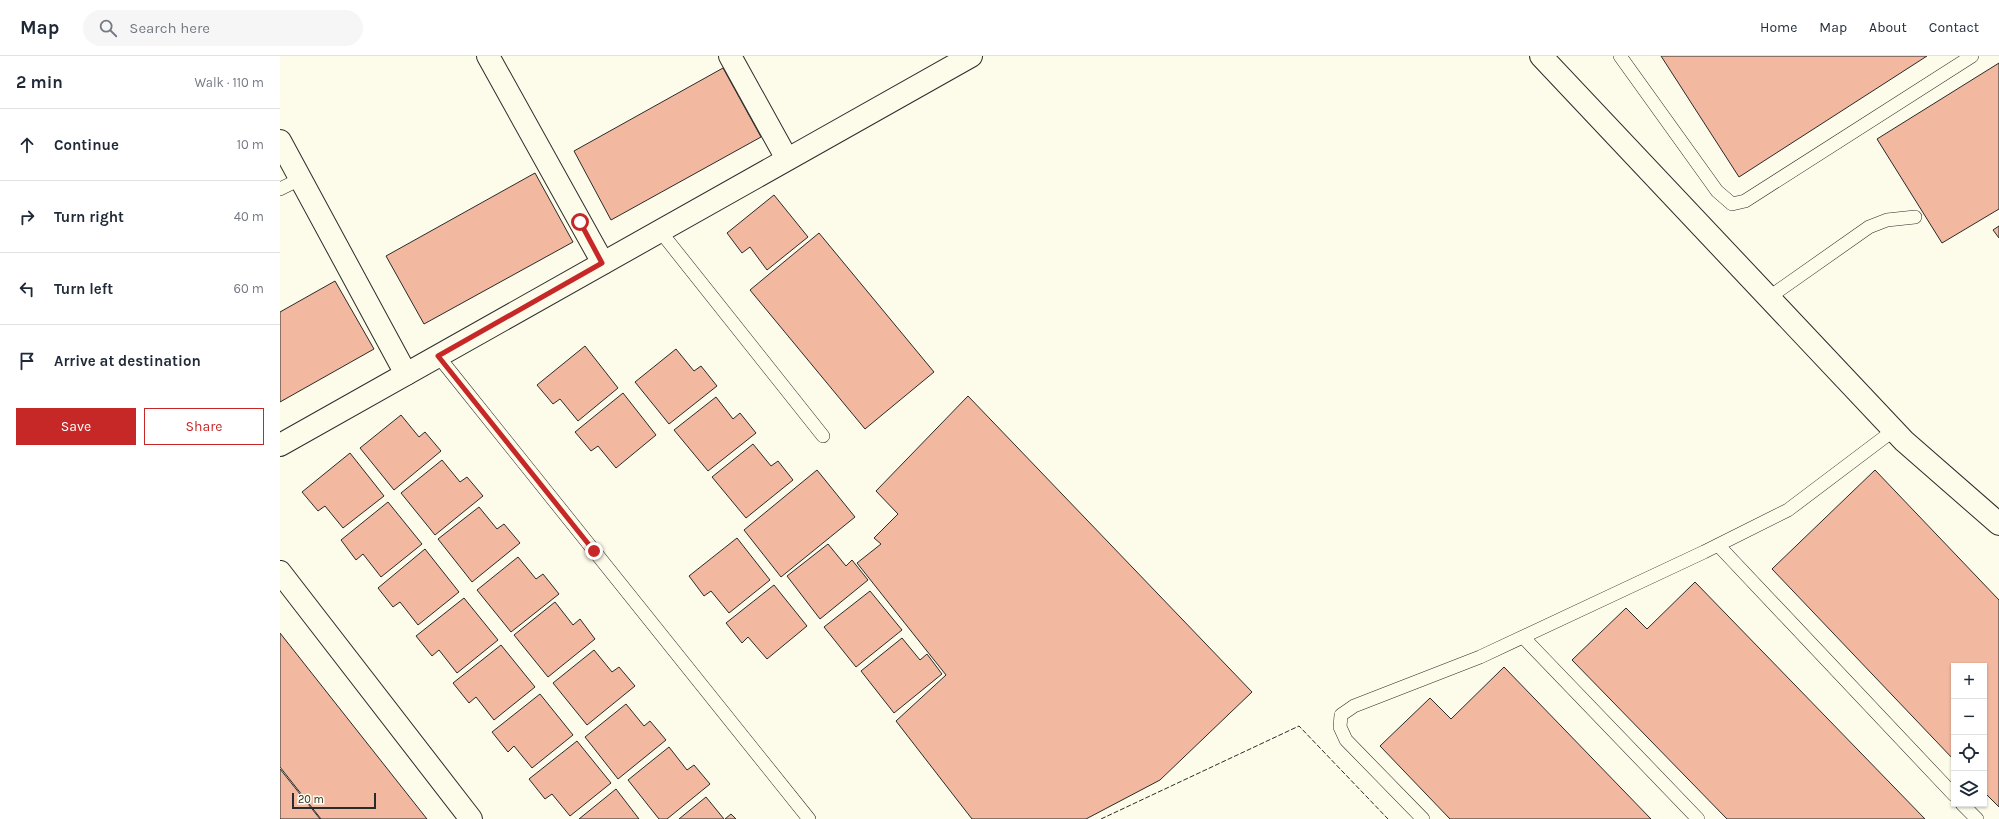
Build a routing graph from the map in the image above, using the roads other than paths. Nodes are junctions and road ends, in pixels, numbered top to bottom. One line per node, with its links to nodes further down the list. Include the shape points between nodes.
1 (488, 56): 13 (street)
2 (730, 56): 8 (street)
3 (971, 56): 8 (street)
4 (1541, 56): 14 (street)
5 (1620, 56): 6 (lane, via 1717,191 1732,204 1745,201)
6 (1972, 56)
7 (280, 141): 9 (street)
8 (787, 160): 12 (street)
9 (300, 178): 10 (lane); 16 (street)
10 (280, 189)
11 (1915, 217): 14 (lane, via 1887,220 1869,227)
12 (660, 231): 13 (street); 18 (lane)
13 (602, 263): 15 (street)
14 (1768, 298): 17 (street)
15 (438, 356): 16 (street); 27 (lane)
16 (406, 374): 19 (street)
17 (1894, 430): 20 (street); 21 (lane, via 1788,510)
18 (823, 436)
19 (280, 445)
20 (1999, 524)
21 (1718, 545): 23 (lane); 24 (lane)
22 (280, 572): 26 (street)
23 (1524, 637): 28 (lane, via 1354,706 1341,715 1340,727 1346,740); 29 (lane)
24 (1951, 792)
25 (1965, 807): 30 (lane)
26 (471, 819)
27 (809, 819)
28 (1423, 819)
29 (1698, 819)
30 (1977, 819)

